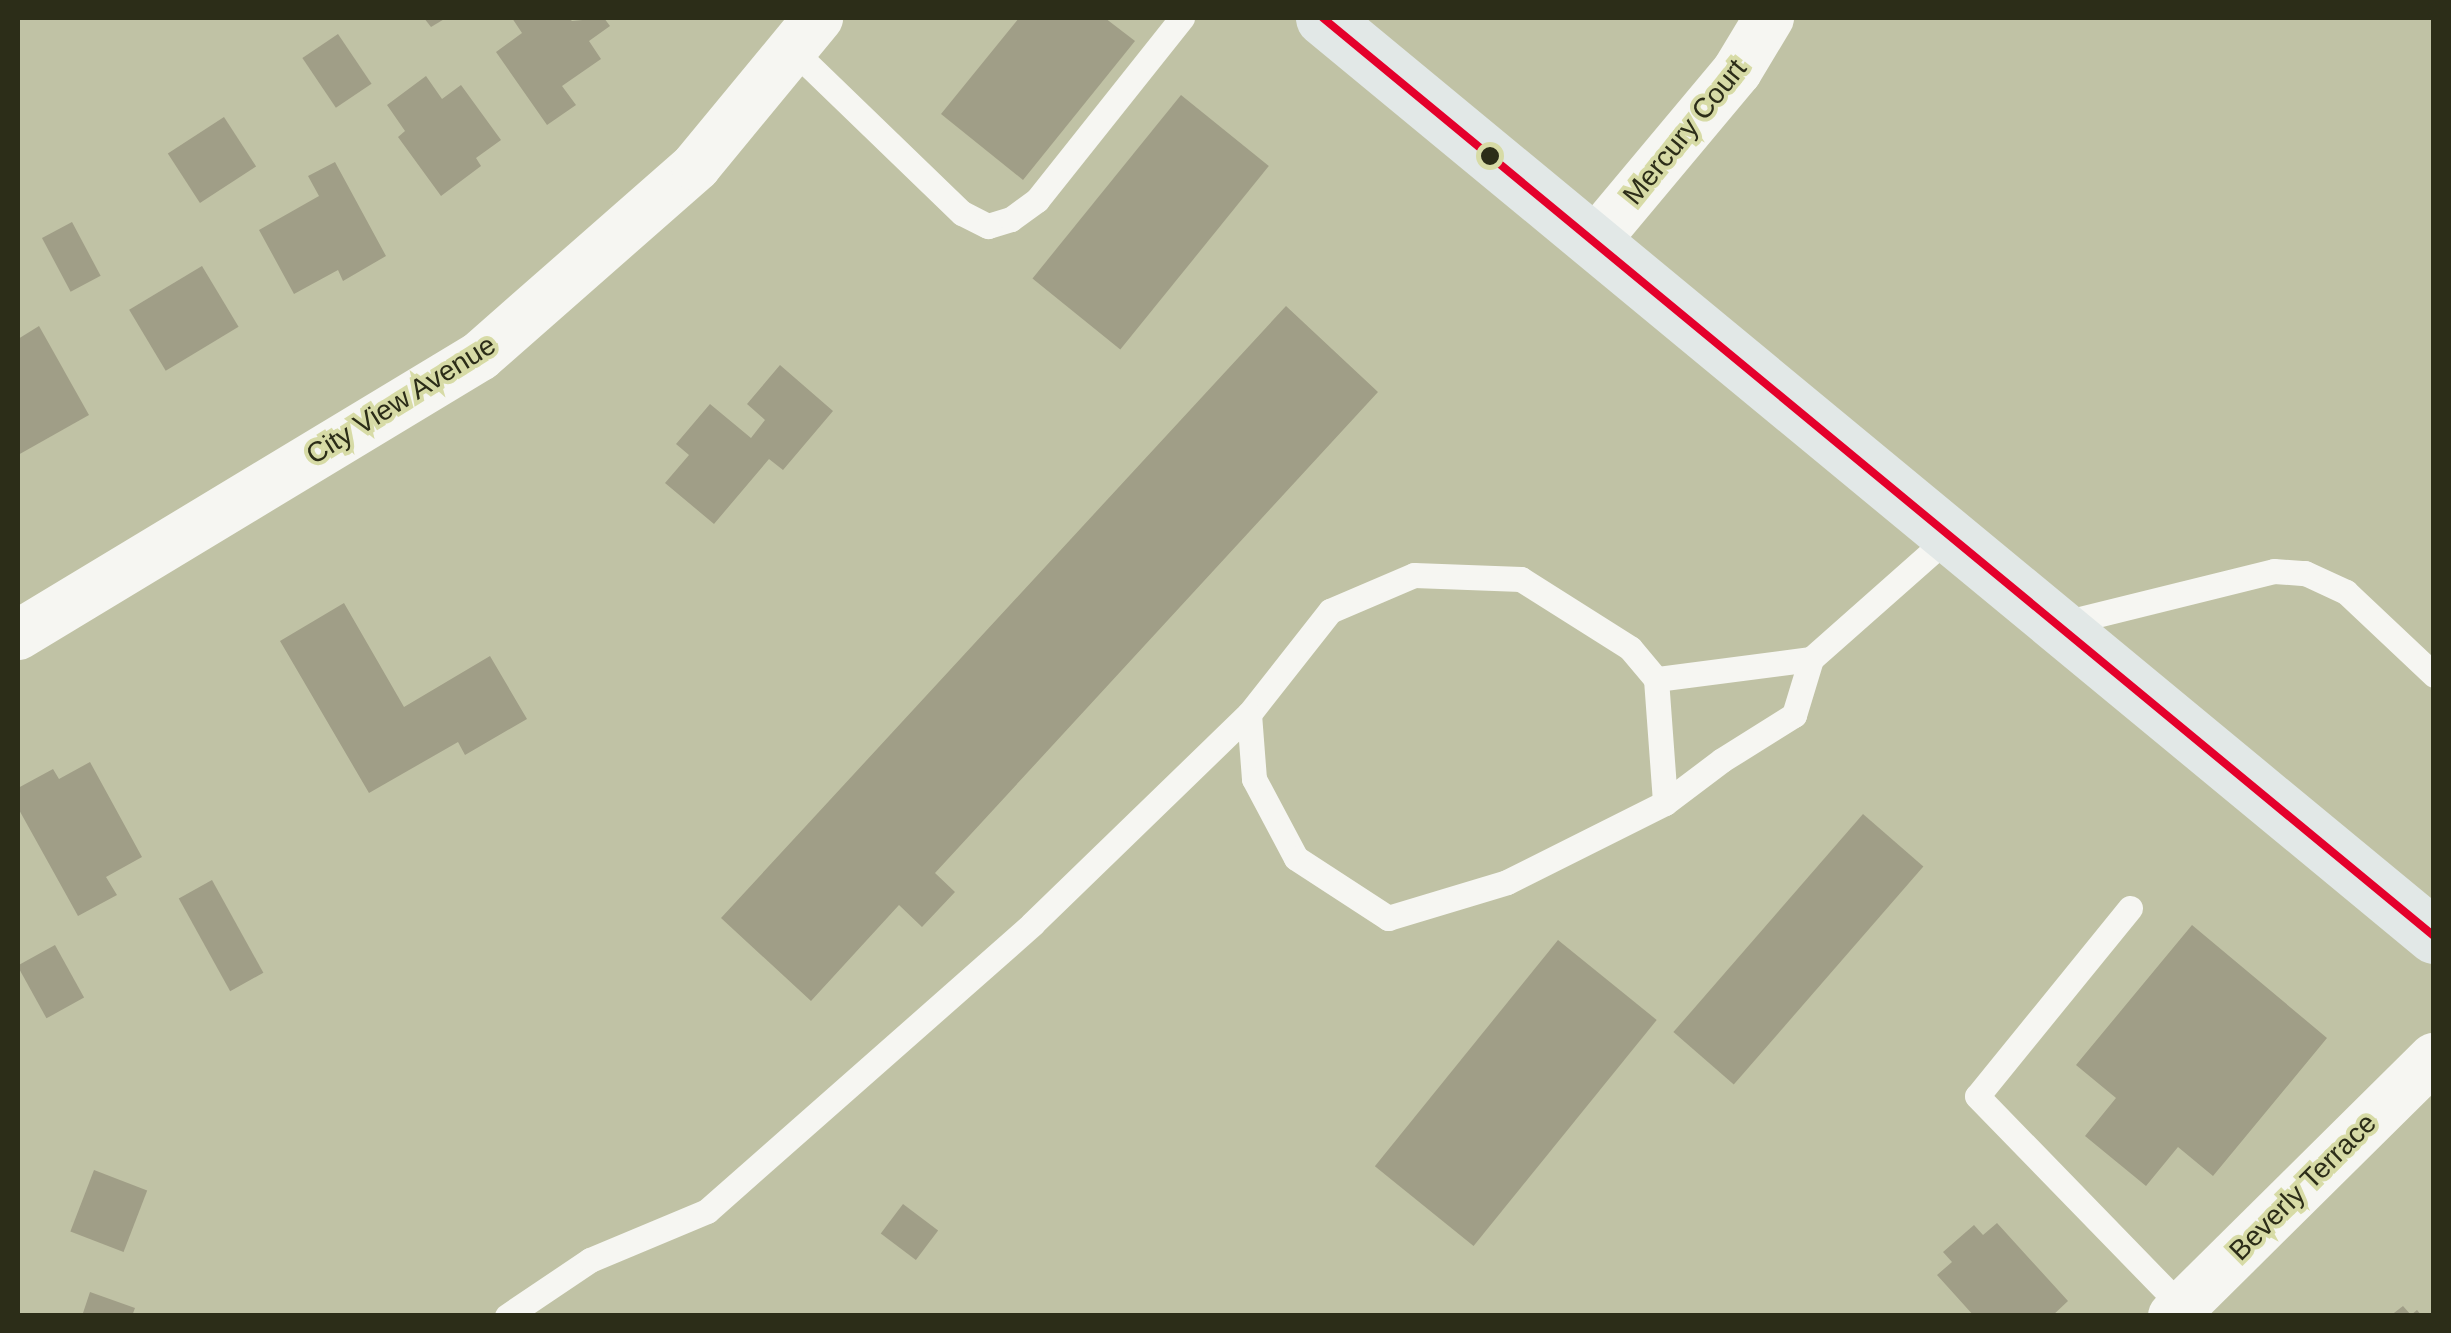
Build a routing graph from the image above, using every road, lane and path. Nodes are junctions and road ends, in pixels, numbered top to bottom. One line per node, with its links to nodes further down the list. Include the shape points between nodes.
1 (1182, 18): 4 (lane, via 1036,200 1011,220 988,226 962,213)
2 (1323, 18): 5 (main road)
3 (1770, 18): 5 (street, Mercury Court, via 1736,71)
4 (805, 33): 8 (street, City View Avenue, via 696,166 480,356)
5 (1594, 242): 6 (main road)
6 (1949, 537): 7 (main road); 9 (lane)
7 (2056, 625): 10 (lane, via 2274,571 2304,573 2346,592); 15 (main road)
8 (18, 635)
9 (1811, 658): 11 (lane); 13 (lane, via 1794,715)
10 (2434, 675)
11 (1656, 679): 12 (lane, via 1630,648 1521,579 1414,575 1330,611); 13 (lane)
12 (1249, 714): 13 (lane, via 1254,779 1296,858 1388,918 1508,882); 18 (lane, via 1032,924 708,1211 590,1260)
13 (1665, 804)
14 (2130, 908): 17 (lane, via 1977,1096)
15 (2434, 936)
16 (2434, 1058): 17 (street, Beverly Terrace)
17 (2177, 1311)
18 (507, 1316)

